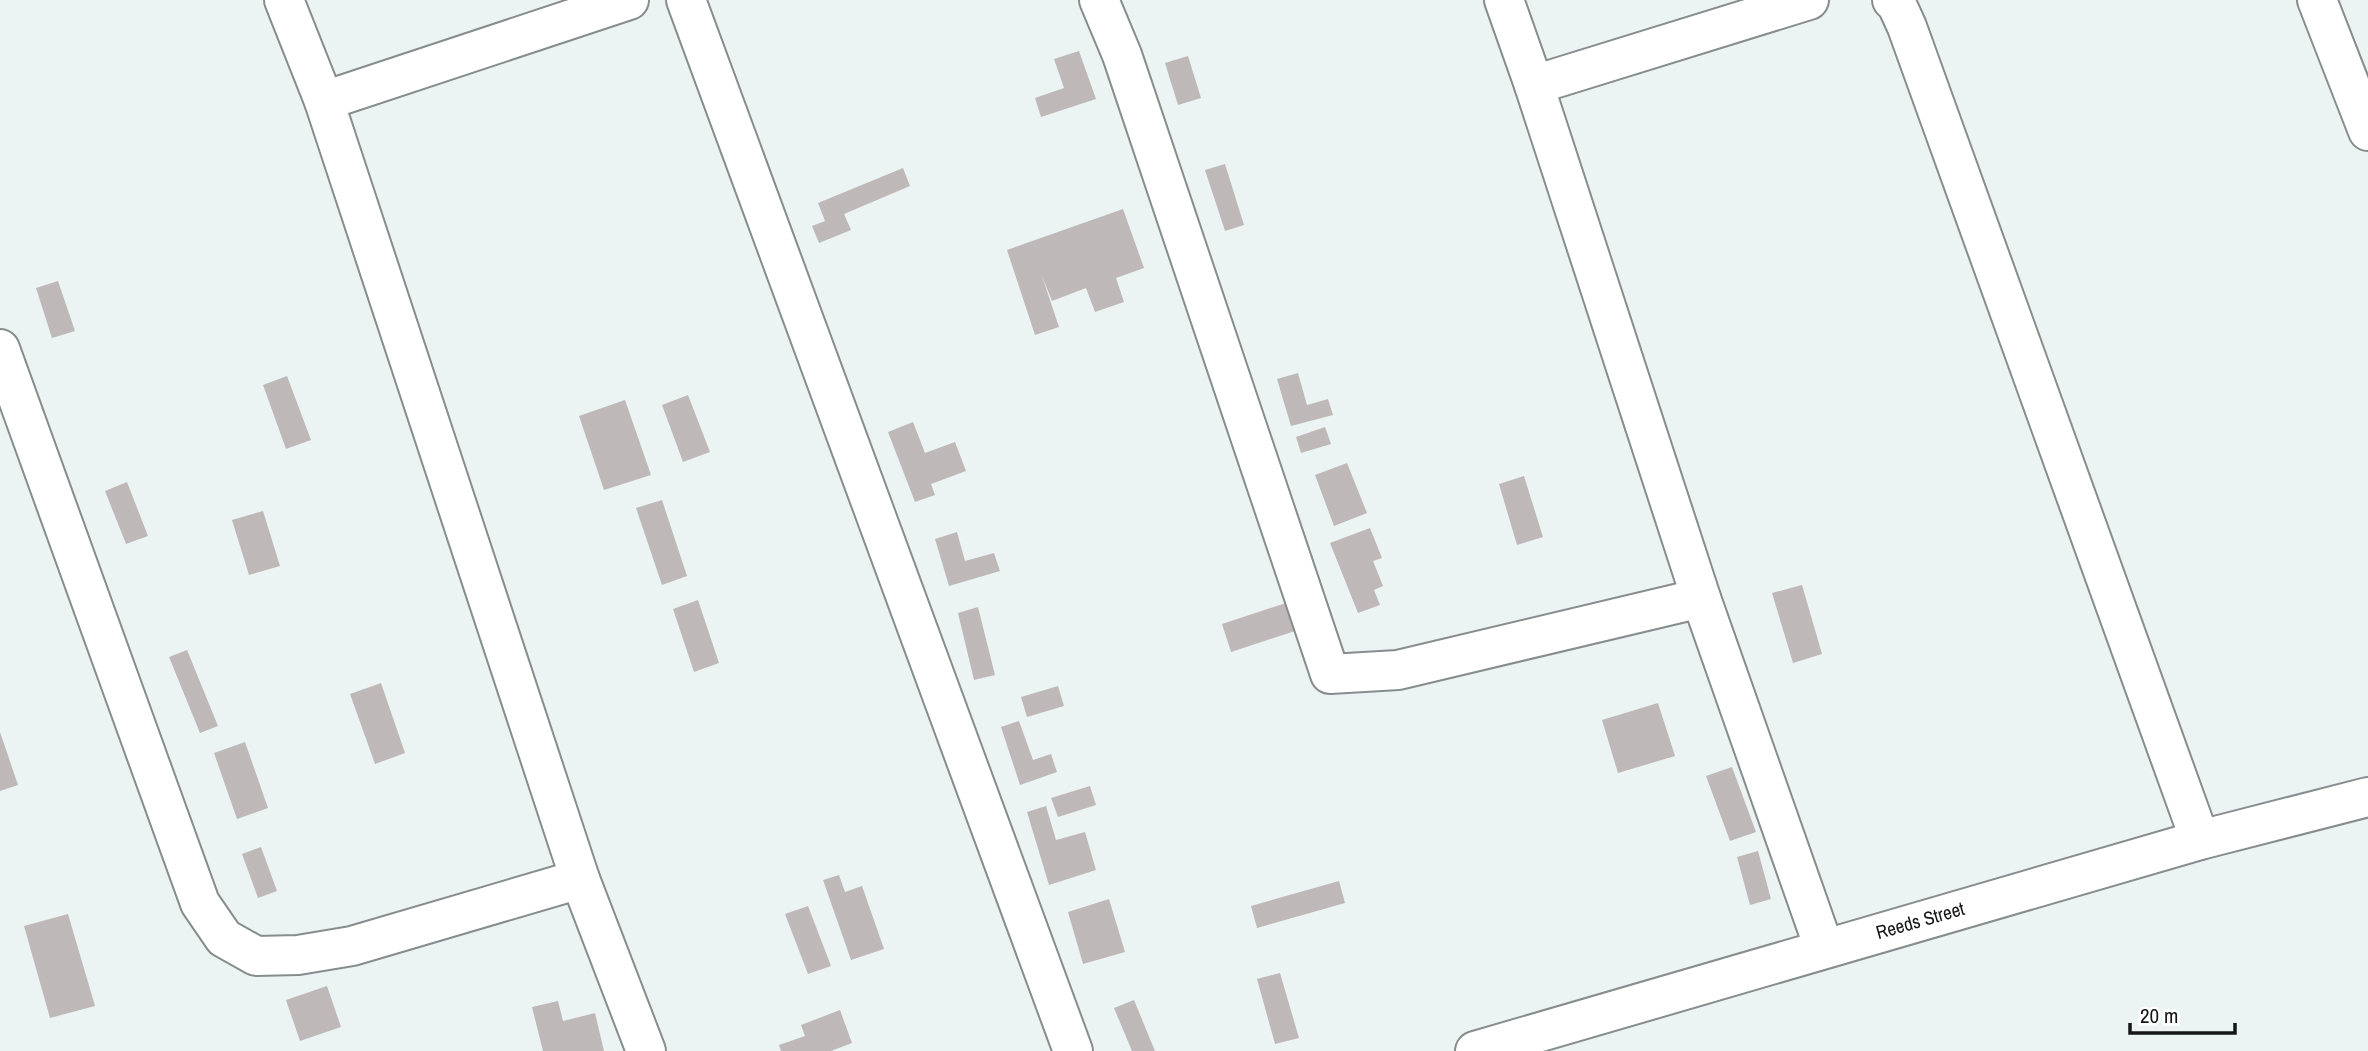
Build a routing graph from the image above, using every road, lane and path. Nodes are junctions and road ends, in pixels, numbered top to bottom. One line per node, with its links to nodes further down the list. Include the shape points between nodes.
1 (284, 0): 10 (street)
2 (629, 0): 10 (street)
3 (686, 0): 19 (street)
4 (1098, 0): 13 (street, via 1122,55 1330,674 1398,670)
5 (1504, 0): 9 (street)
6 (1809, 0): 9 (street)
7 (1892, 0): 15 (street, via 1907,27)
8 (2317, 0): 11 (street)
9 (1534, 85): 13 (street)
10 (324, 101): 16 (street)
11 (2368, 131)
12 (0, 349): 16 (street, via 200,903 225,938 256,956 352,946)
13 (1701, 598): 17 (street)
14 (2368, 797): 15 (street, Reeds Street)
15 (2200, 840): 17 (street, Reeds Street)
16 (580, 878): 18 (street)
17 (1824, 948): 20 (street, Reeds Street)
18 (646, 1051)
19 (1073, 1051)
20 (1475, 1051)

